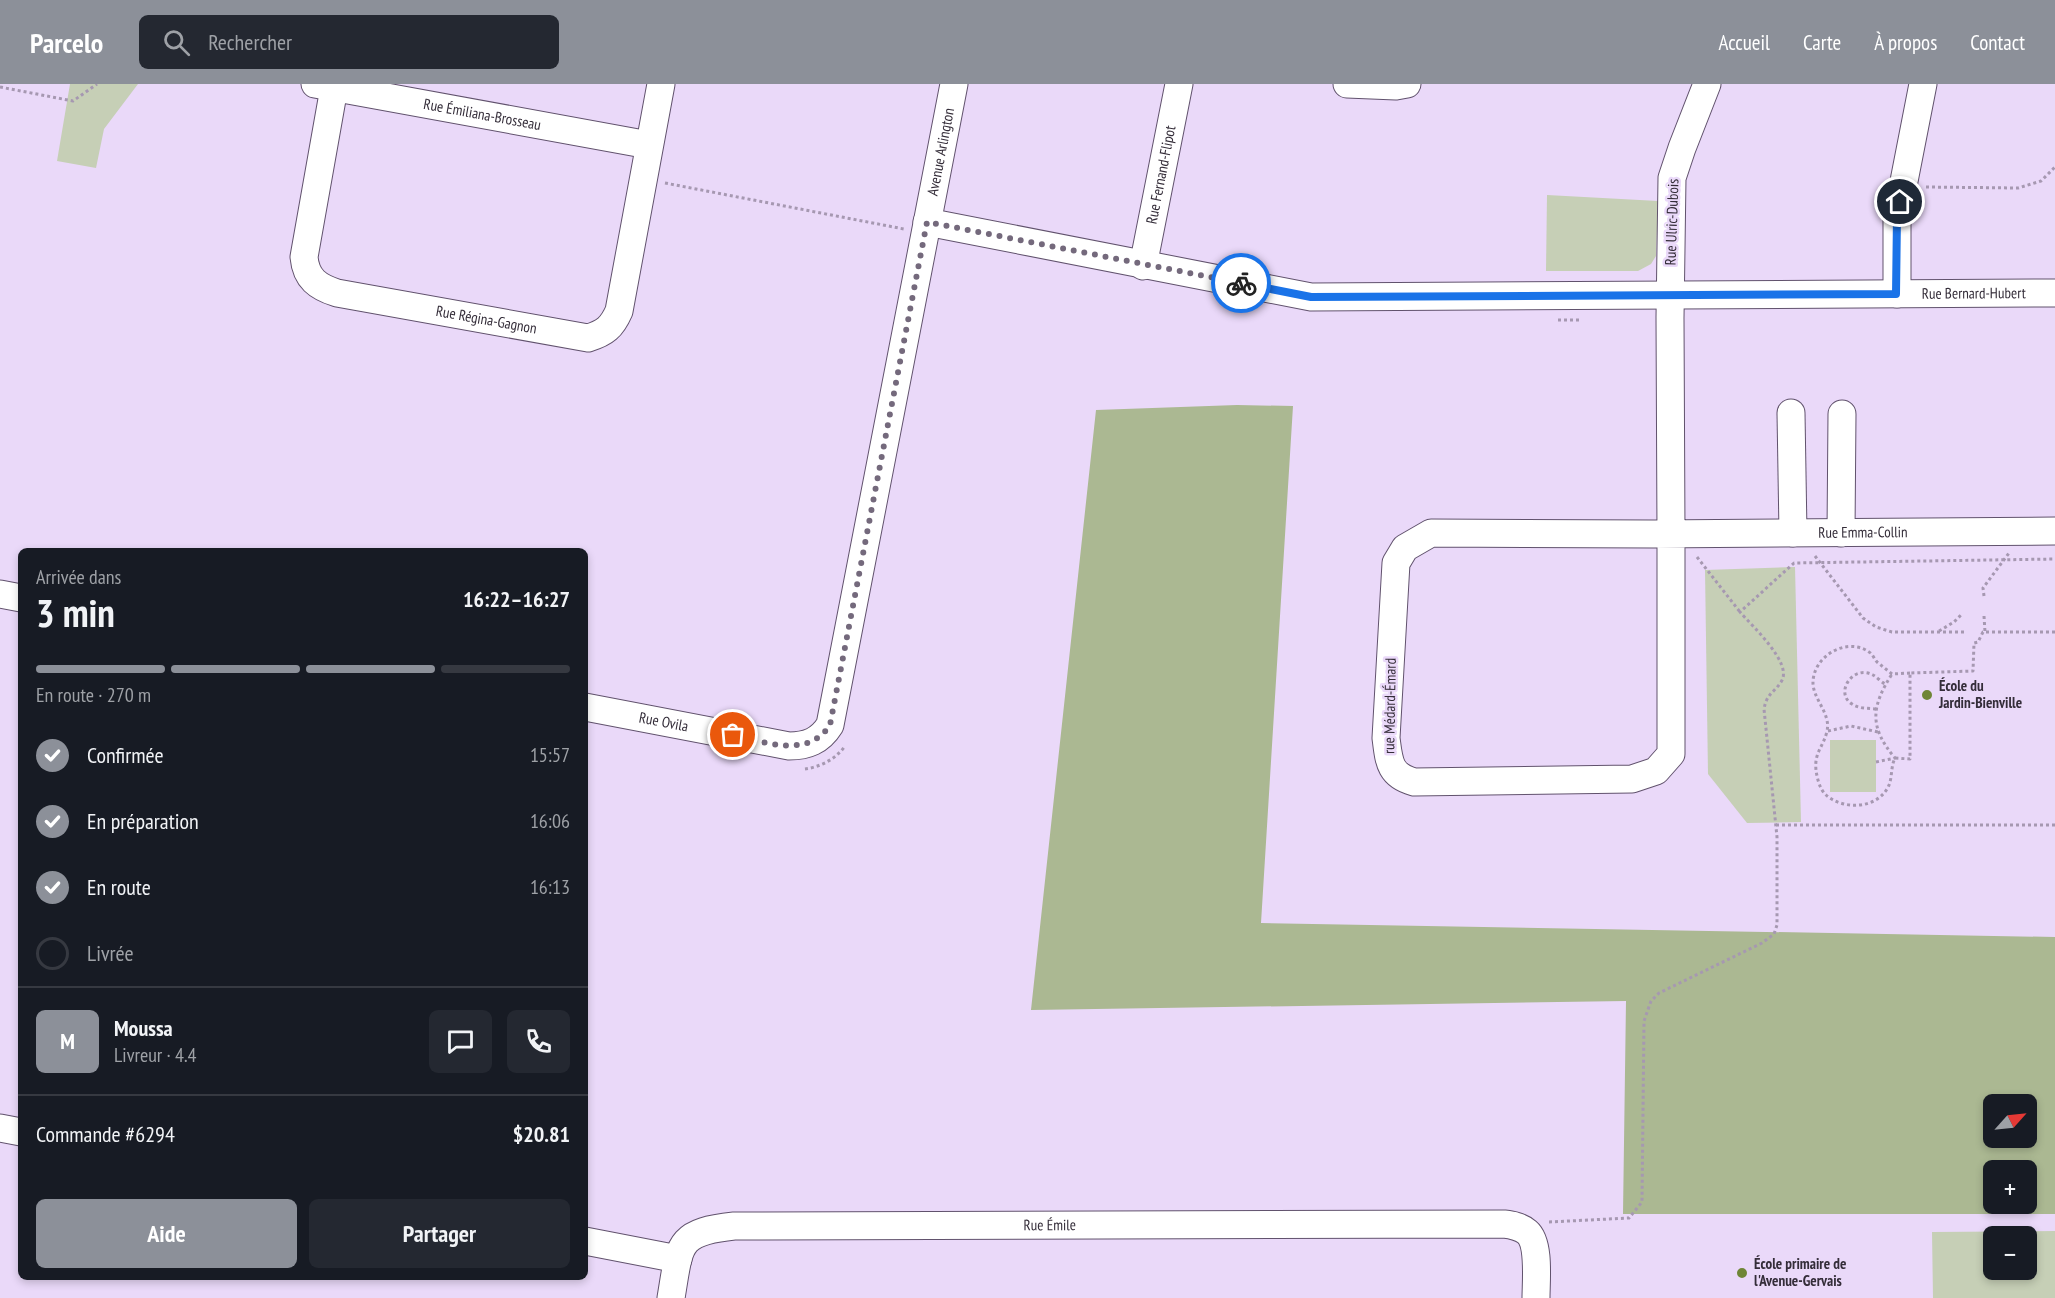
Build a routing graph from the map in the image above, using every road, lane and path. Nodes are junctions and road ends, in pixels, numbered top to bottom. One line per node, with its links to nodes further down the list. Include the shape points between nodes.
1 (97, 84): 10 (path, via 73,101)
2 (661, 84): 11 (street, Rue Régina-Gagnon)
3 (954, 84): 15 (street, Avenue Arlington)
4 (1179, 84): 16 (street, Rue Fernand-Flipot)
5 (1347, 84): 6 (street)
6 (1407, 84)
7 (1707, 84): 19 (street, Rue Ulric-Dubois, via 1672,178)
8 (1923, 84): 14 (street)
9 (325, 86): 11 (street, Rue Émiliana-Brosseau); 11 (street, Rue Régina-Gagnon, via 304,257 312,280 338,293 561,335 588,338 603,334 613,325 619,311)
10 (0, 87)
11 (649, 146)
12 (2055, 167): 14 (path, via 2041,181 2018,188)
13 (658, 182): 15 (path)
14 (1903, 187): 18 (street, via 1897,217)
15 (918, 226): 16 (street, Rue Bernard-Hubert); 48 (street, Avenue Arlington, via 834,709 824,734)
16 (1143, 266): 19 (street, Rue Bernard-Hubert, via 1311,297)
17 (2055, 293): 18 (street, Rue Bernard-Hubert)
18 (1896, 294): 19 (street, Rue Bernard-Hubert)
19 (1670, 295): 24 (street, rue Médard-Émard)
20 (1791, 413): 25 (street)
21 (1842, 414): 23 (street)
22 (2055, 531): 23 (street, Rue Emma-Collin)
23 (1841, 532): 25 (street, Rue Emma-Collin)
24 (1671, 534): 24 (street, rue Médard-Émard, via 1671,754 1656,771 1632,779 1414,782 1402,779 1389,764 1386,738 1396,563 1405,548 1431,533); 25 (street, Rue Emma-Collin)
25 (1802, 541): 30 (path)
26 (2012, 549): 29 (path)
27 (1692, 552): 34 (path)
28 (2055, 559): 29 (path)
29 (2004, 560): 30 (path); 32 (path, via 1983,588)
30 (1820, 562): 34 (path, via 1794,563); 37 (path, via 1863,618 1876,627 1892,632)
31 (0, 594): 33 (street)
32 (1984, 596)
33 (18, 597)
34 (1740, 612): 51 (path, via 1785,671 1782,681 1766,698 1764,709)
35 (1961, 615): 37 (path)
36 (1984, 616): 38 (path)
37 (1937, 632): 40 (path)
38 (1985, 632): 39 (path); 41 (path, via 1974,643 1973,671)
39 (2055, 632)
40 (1965, 633)
41 (1910, 673): 42 (path); 49 (path, via 1910,759)
42 (1892, 674): 43 (path); 46 (path, via 1870,652 1859,648 1833,650 1823,656 1813,684)
43 (1885, 685): 45 (path); 45 (path, via 1866,673 1858,673 1846,683 1850,704)
44 (588, 708): 48 (street, Rue Ovila, via 789,746)
45 (1876, 709): 47 (path)
46 (1828, 731): 47 (path, via 1851,726); 49 (path, via 1816,754 1817,773 1825,795 1842,803 1861,806 1874,801 1887,789)
47 (1878, 732): 49 (path)
48 (811, 743)
49 (1895, 758): 50 (path)
50 (1876, 762)
51 (1776, 825): 52 (path); 55 (path, via 1774,934 1659,993 1651,1001 1644,1021 1642,1202 1629,1218 1542,1223)
52 (2055, 825)
53 (0, 1128): 54 (street)
54 (18, 1131)
55 (1528, 1233): 57 (street, Rue Émile, via 1504,1224 735,1226 698,1232 685,1242); 59 (street, via 1536,1261)
56 (588, 1242): 57 (street)
57 (678, 1259): 58 (street)
58 (671, 1298)
59 (1536, 1298)

